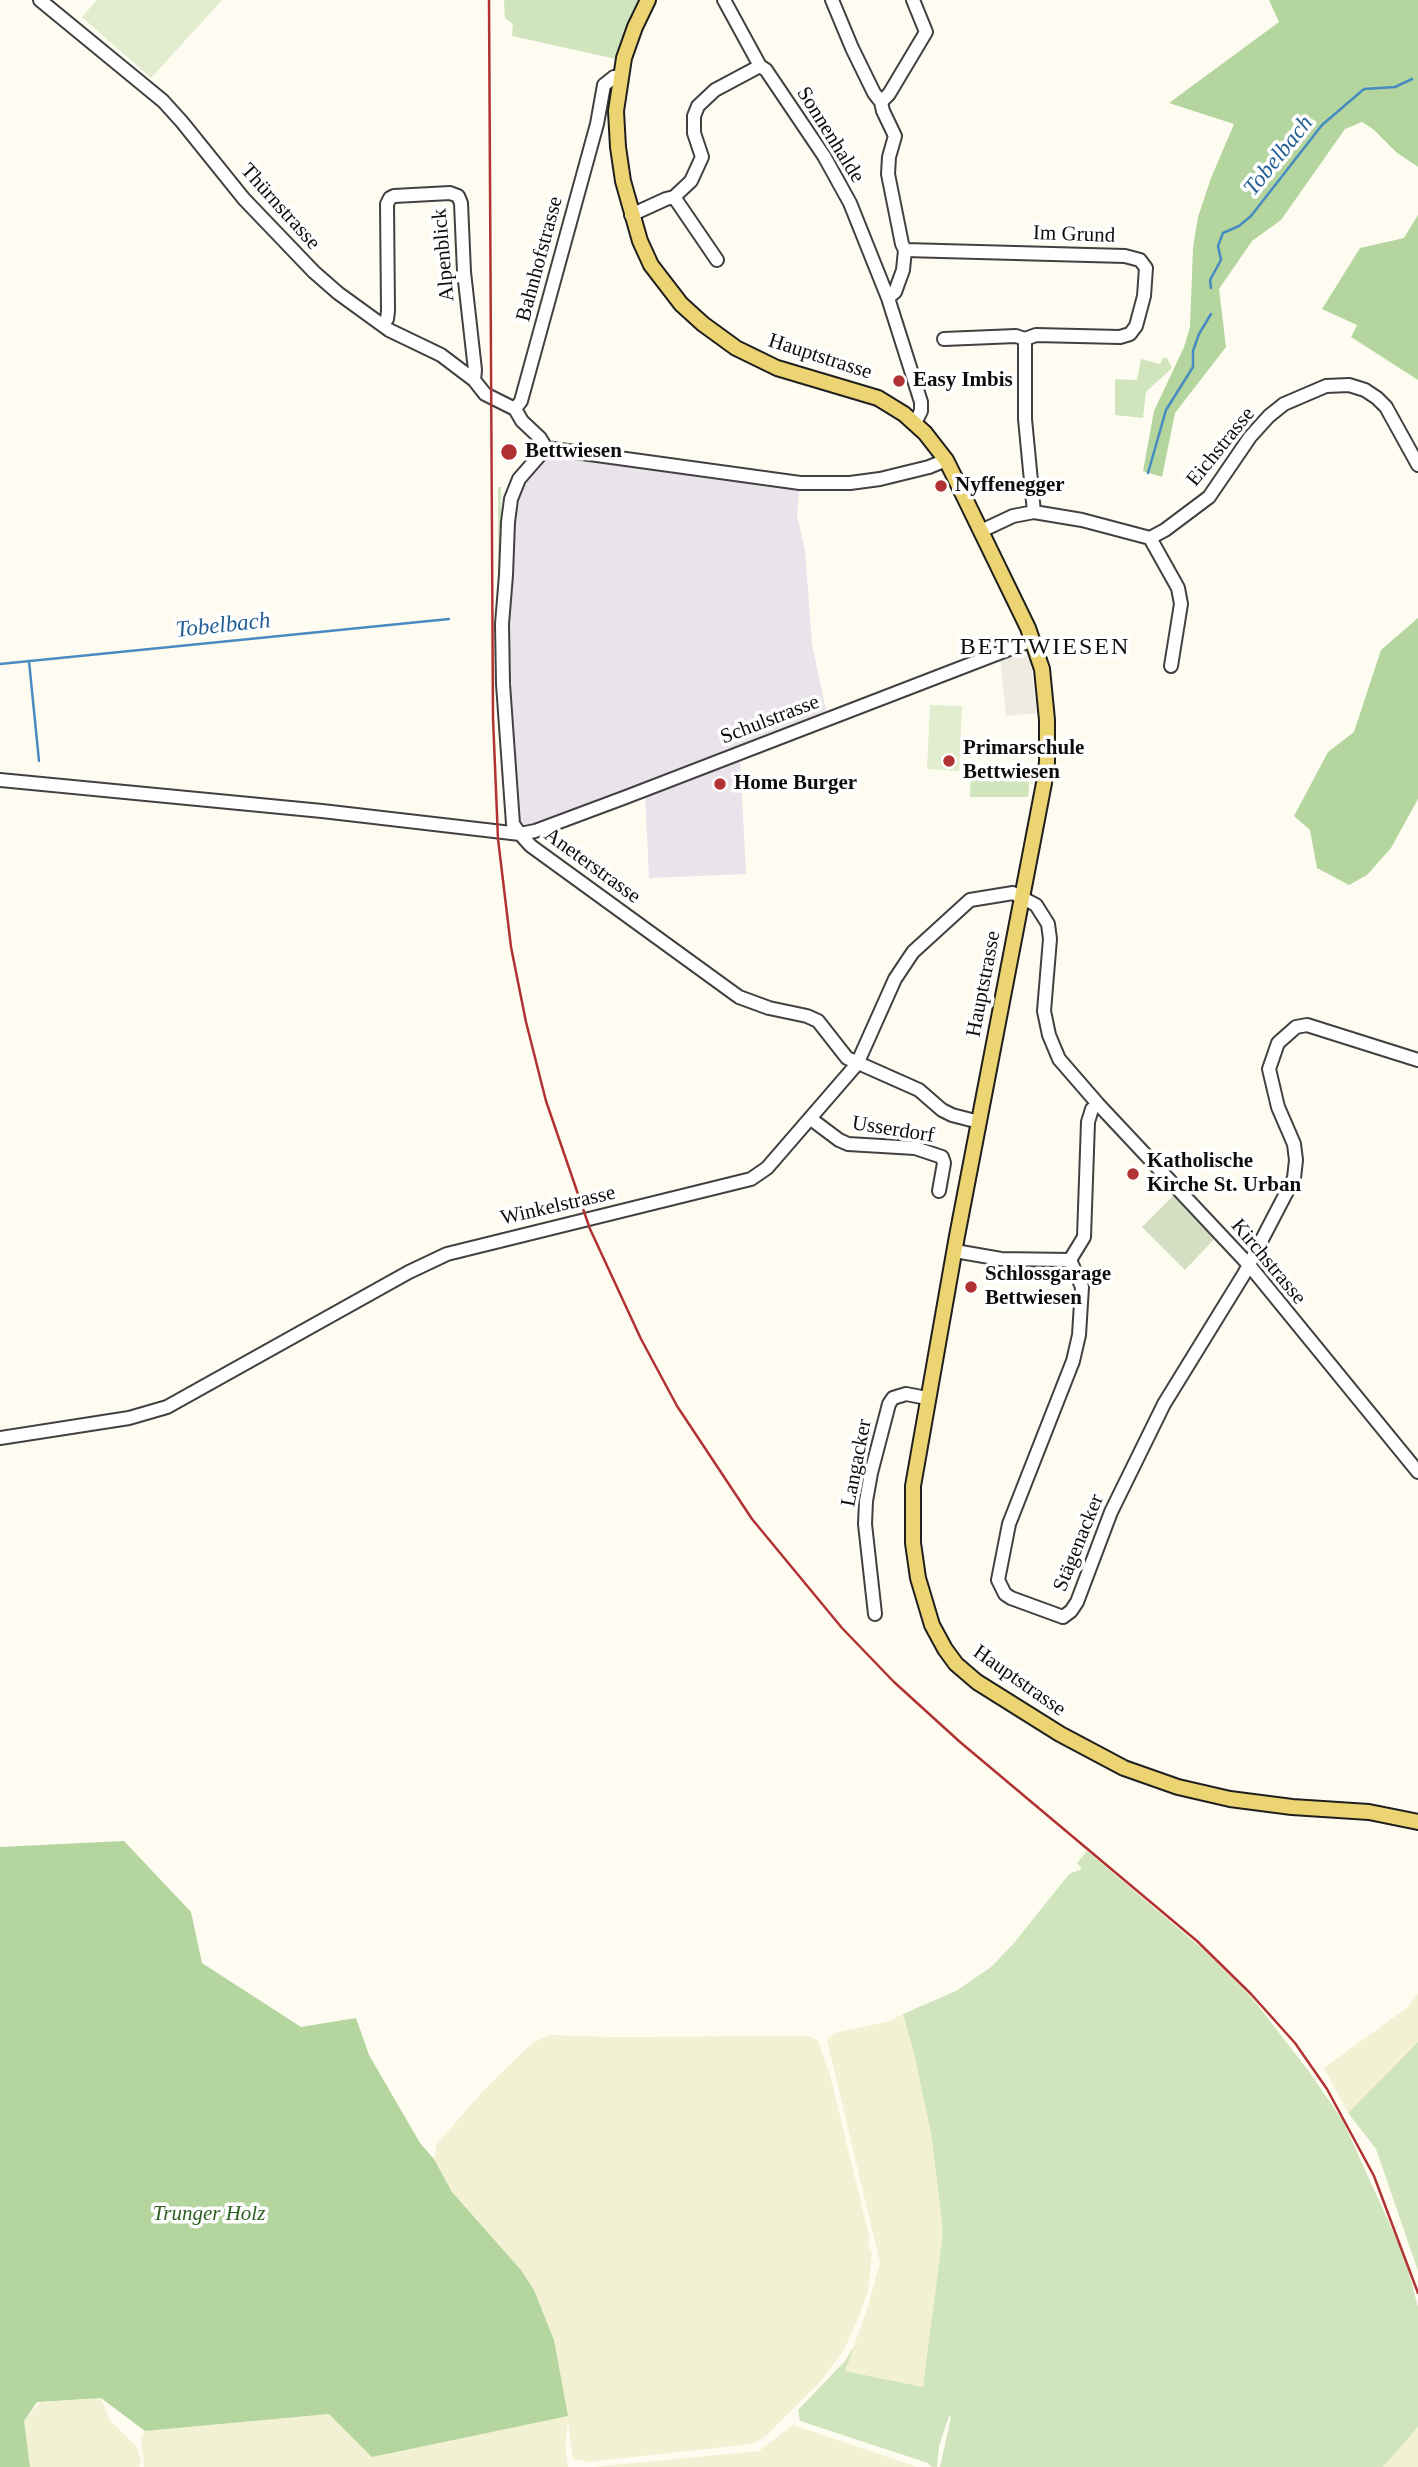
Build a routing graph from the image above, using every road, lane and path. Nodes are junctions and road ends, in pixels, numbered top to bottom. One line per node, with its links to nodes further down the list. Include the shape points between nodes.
1 (40, 0): 14 (street, Thürnstrasse, via 163,101 244,199 314,272)
2 (648, 0): 7 (main road, Hauptstrasse, via 629,41)
3 (724, 0): 6 (street, Sonnenhalde)
4 (832, 0): 8 (street, Sonnenhalde)
5 (913, 0): 8 (street, via 926,32)
6 (760, 66): 9 (street, via 715,90 698,106 694,133 702,157 691,181); 13 (street, Sonnenhalde, via 844,192)
7 (620, 78): 10 (main road, Hauptstrasse, via 618,148); 18 (street, Bahnhofstrasse, via 604,85 522,401)
8 (881, 102): 11 (street, Sonnenhalde, via 895,136 888,174)
9 (674, 197): 10 (street); 12 (street)
10 (631, 215): 19 (main road, Hauptstrasse, via 660,278 681,304 722,339 777,368 878,398)
11 (905, 250): 13 (street, Sonnenhalde, via 903,271); 16 (street, Im Grund, via 1125,256 1140,260 1146,268 1146,288 1130,334)
12 (717, 260)
13 (888, 298): 19 (street, Sonnenhalde, via 921,402)
14 (383, 324): 17 (street, Thürnstrasse, via 441,355); 17 (street, Alpenblick, via 388,311 390,198 458,196)
15 (944, 338): 16 (street, Im Grund)
16 (1025, 338): 23 (street, via 1025,419)
17 (474, 380): 18 (street, Thürnstrasse, via 482,391)
18 (515, 409): 20 (street)
19 (915, 423): 21 (main road, Hauptstrasse)
20 (546, 448): 21 (street, via 817,484 880,479); 29 (street, via 519,479 508,522 503,684 513,824)
21 (946, 460): 24 (main road, Hauptstrasse)
22 (1418, 465): 25 (street, Eichstrasse, via 1377,398 1349,384 1326,386 1284,404 1269,416 1209,498)
23 (1034, 512): 24 (street); 25 (street)
24 (981, 531): 26 (main road, Hauptstrasse)
25 (1150, 538): 27 (street, via 1178,588 1181,604)
26 (1033, 640): 29 (street, Schulstrasse); 30 (main road, Hauptstrasse, via 1046,692 1047,762)
27 (1171, 666)
28 (0, 780): 29 (street, Aneterstrasse)
29 (520, 834): 32 (street, Aneterstrasse, via 739,997 818,1021)
30 (1023, 896): 32 (street, Winkelstrasse, via 1007,893 970,900 913,952 895,979); 33 (street, Kirchstrasse, via 1036,905 1048,924 1044,1011 1049,1035 1059,1059); 35 (main road, Hauptstrasse)
31 (1418, 1060): 39 (street, via 1307,1025 1296,1027 1279,1043 1269,1069 1297,1160 1294,1178)
32 (857, 1064): 34 (street, Winkelstrasse); 35 (street, Aneterstrasse, via 907,1083 952,1115)
33 (1098, 1104): 38 (street, via 1088,1122 1084,1237); 39 (street, Kirchstrasse)
34 (811, 1119): 36 (street, Usserdorf, via 848,1144 915,1148 942,1157); 41 (street, Winkelstrasse, via 768,1168 751,1179 447,1254 166,1407 129,1418)
35 (979, 1122): 37 (main road, Hauptstrasse)
36 (939, 1191)
37 (955, 1251): 38 (street, via 1001,1259); 40 (main road, Hauptstrasse)
38 (1070, 1260): 39 (street, Stägenacker, via 1082,1287 1079,1335 1009,1524 998,1580 1011,1598 1063,1617 1077,1601 1111,1512 1164,1404)
39 (1249, 1265): 42 (street, Kirchstrasse)
40 (927, 1398): 43 (street, Langacker, via 906,1394 893,1398 871,1473 865,1524); 44 (main road, Hauptstrasse, via 913,1486 913,1543 932,1625 963,1671 1059,1734 1151,1779 1242,1801 1369,1812)
41 (0, 1438)
42 (1418, 1472)
43 (875, 1614)
44 (1418, 1822)

